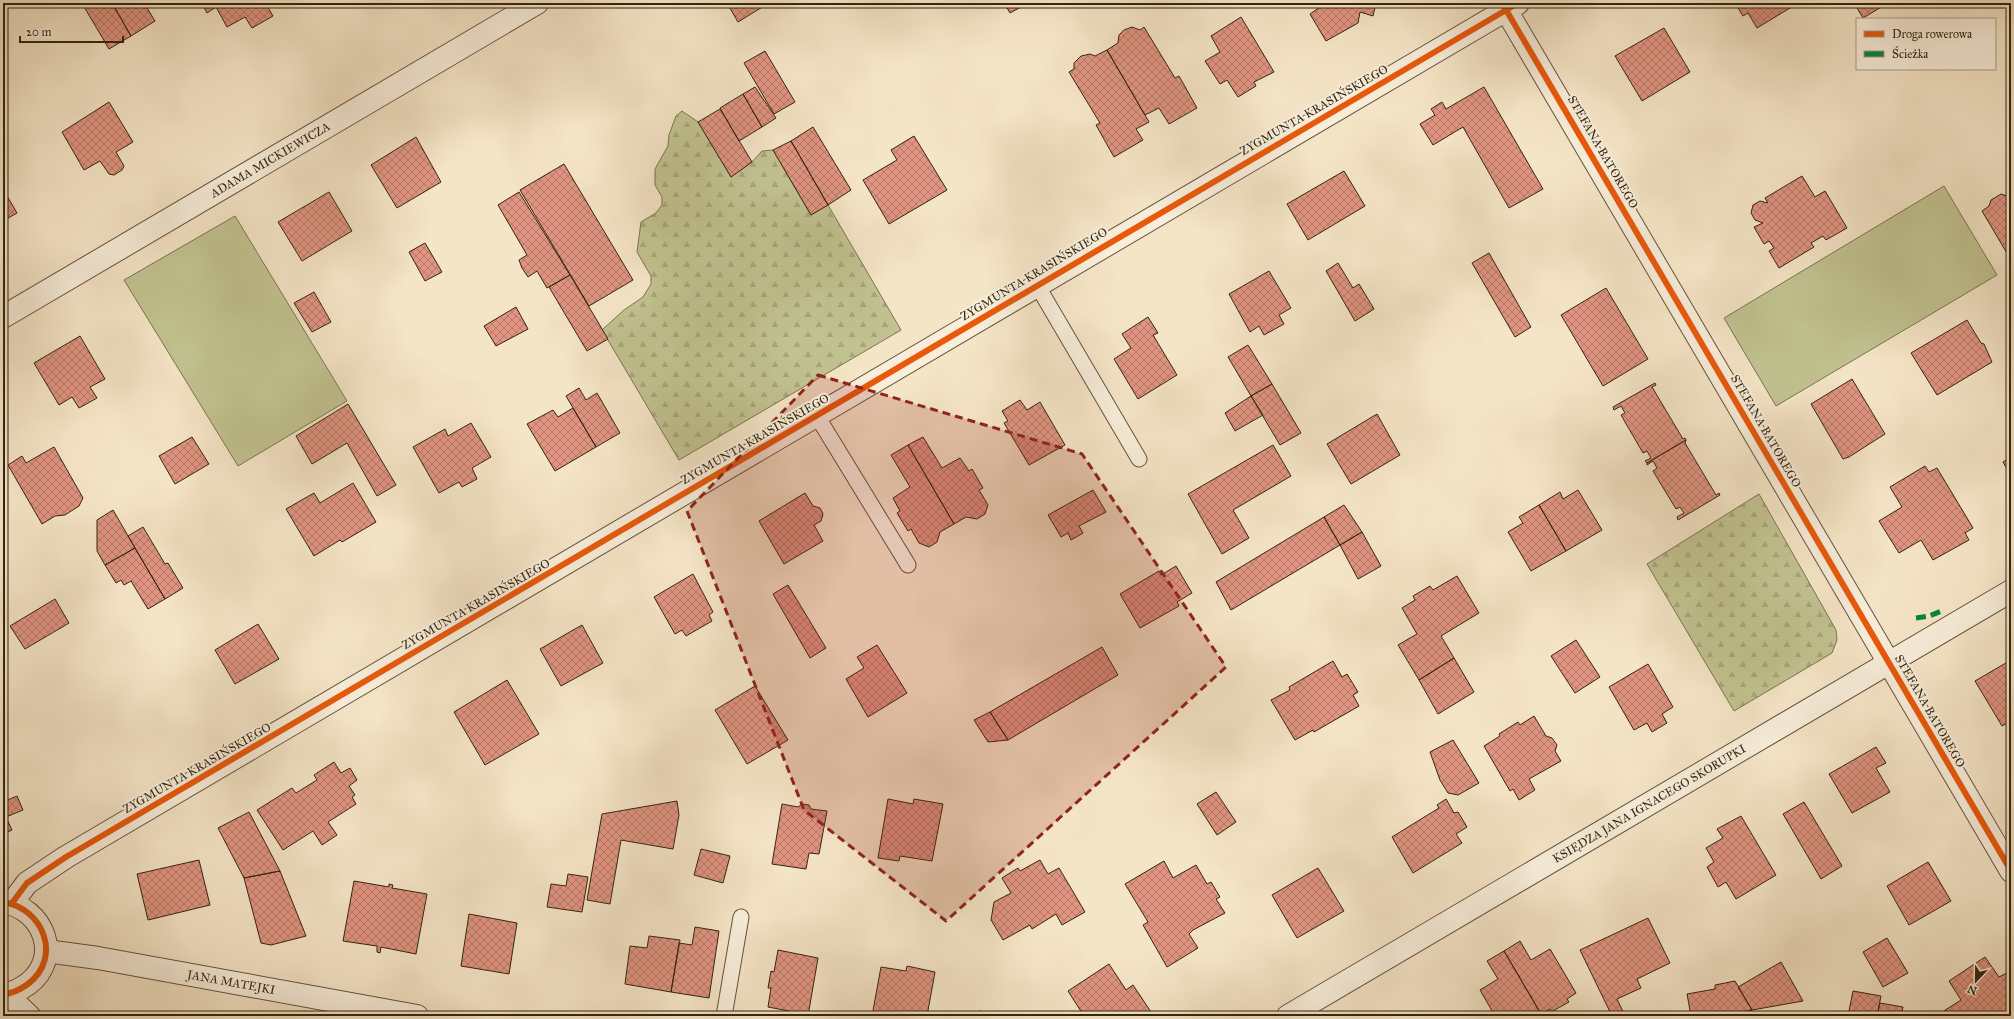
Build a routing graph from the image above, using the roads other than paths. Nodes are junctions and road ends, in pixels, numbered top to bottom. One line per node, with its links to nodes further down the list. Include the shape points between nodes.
1 (537, 3): 4 (street, ADAMA MICKIEWICZA)
2 (1509, 5): 3 (street, ZYGMUNTA KRASIŃSKIEGO); 9 (street, STEFANA BATOREGO)
3 (1037, 285): 5 (street, ZYGMUNTA KRASIŃSKIEGO); 6 (lane)
4 (3, 317)
5 (817, 416): 7 (lane); 11 (street, ZYGMUNTA KRASIŃSKIEGO, via 66,857 27,883)
6 (1139, 459)
7 (908, 565)
8 (2011, 591): 9 (street, KSIĘDZA JANA IGNACEGO SKORUPKI)
9 (1889, 663): 10 (street, STEFANA BATOREGO); 18 (street, KSIĘDZA JANA IGNACEGO SKORUPKI)
10 (2011, 871)
11 (7, 902): 13 (street, via 26,910 38,921 44,935)
12 (741, 917): 17 (lane)
13 (46, 951): 14 (street, via 43,966 34,979 21,989); 16 (street, JANA MATEJKI, via 98,958)
14 (5, 994): 15 (street)
15 (29, 1016)
16 (417, 1016)
17 (724, 1016)
18 (1288, 1016)

